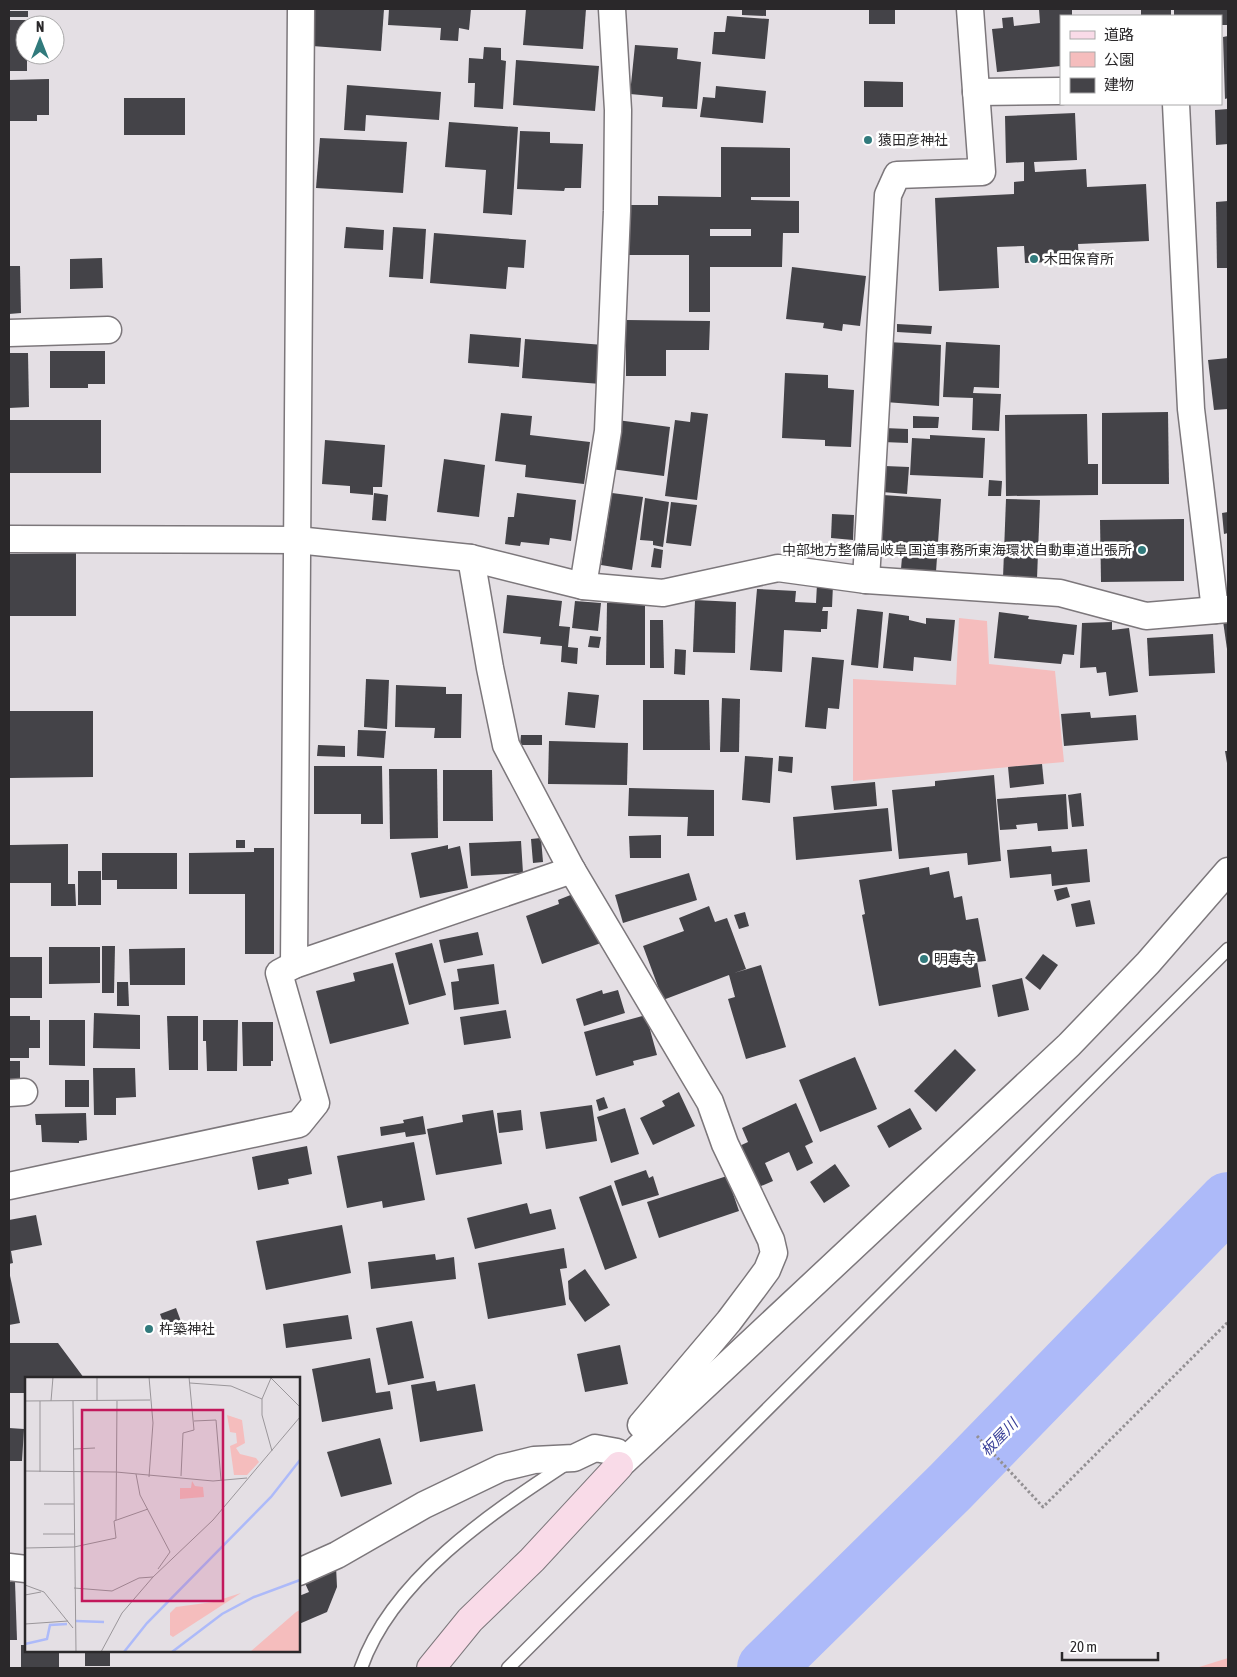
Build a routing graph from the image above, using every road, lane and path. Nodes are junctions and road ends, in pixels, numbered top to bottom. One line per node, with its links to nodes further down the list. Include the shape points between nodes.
1 (300, 9): 10 (street)
2 (612, 9): 13 (street, via 618,165 608,431)
3 (970, 9): 5 (street)
4 (1060, 91): 5 (street)
5 (976, 92): 12 (street, via 982,172 897,175 888,194)
6 (1176, 105): 14 (street, via 1191,409)
7 (108, 330): 8 (street)
8 (9, 333)
9 (9, 539): 10 (street)
10 (297, 540): 11 (street); 18 (street)
11 (471, 558): 13 (street); 15 (street, via 506,745)
12 (866, 580): 13 (street, via 778,568 663,593); 14 (street, via 1060,593 1146,616)
13 (583, 586)
14 (1222, 610)
15 (572, 870): 18 (street); 23 (street, via 710,1102 725,1144 772,1240 774,1252 767,1270 729,1321)
16 (1228, 871): 23 (street, via 1148,963 1069,1045)
17 (1228, 949): 29 (lane)
18 (294, 965): 19 (street, via 279,973 316,1103 299,1124)
19 (9, 1186)
20 (1228, 1322): 21 (path, via 1043,1507)
21 (977, 1436)
22 (574, 1458): 23 (street, via 595,1448); 26 (street, via 534,1460 500,1468); 27 (lane, via 499,1508 411,1584 370,1644)
23 (618, 1459): 28 (street, via 532,1560 470,1620)
24 (9, 1567): 25 (street)
25 (25, 1569)
26 (300, 1572)
27 (361, 1668)
28 (432, 1668)
29 (508, 1668)

